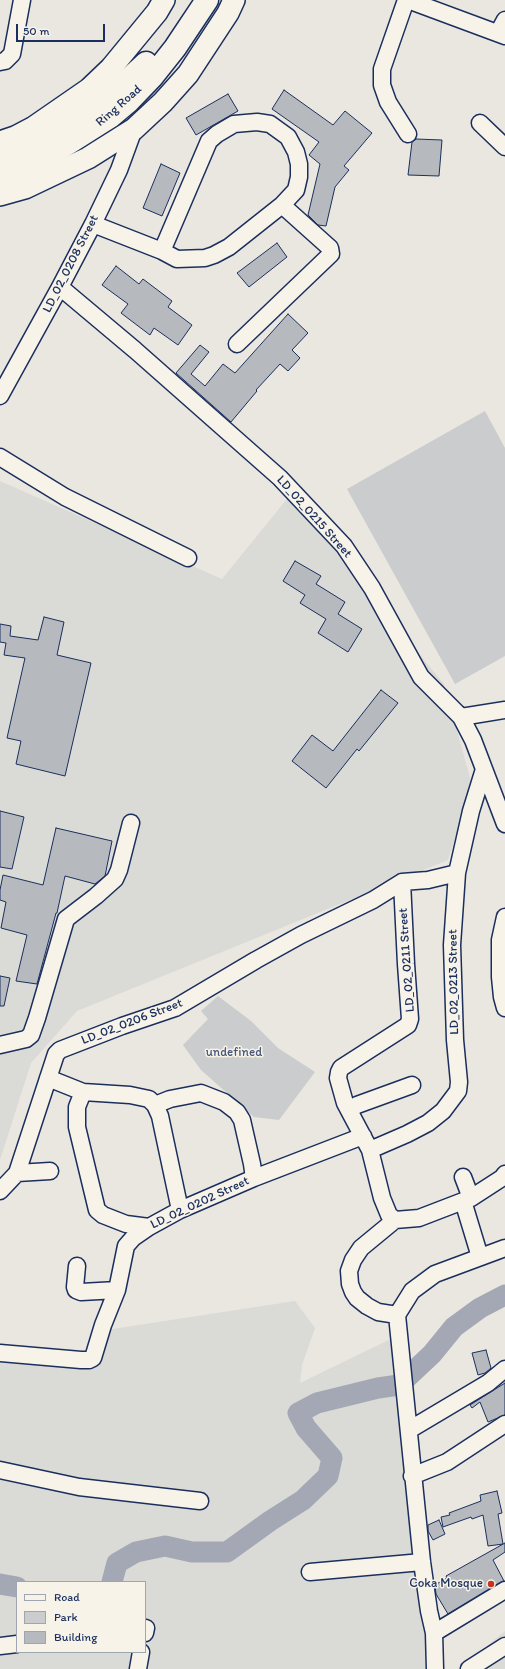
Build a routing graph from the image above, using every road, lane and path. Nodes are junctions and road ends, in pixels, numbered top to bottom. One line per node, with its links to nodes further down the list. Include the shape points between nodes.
1 (22, 0): 8 (street, via 12,54)
2 (164, 0): 12 (main road, via 111,68 89,89 34,127)
3 (190, 0): 14 (highway, Ring Road, via 152,58 106,100 34,144)
4 (207, 0): 14 (highway, Ring Road, via 175,48 152,77 124,105 87,133 42,160)
5 (234, 0): 10 (main road, via 188,74)
6 (407, 0): 7 (street); 11 (street, via 382,69 382,85 388,102)
7 (503, 30)
8 (0, 62)
9 (480, 123): 13 (street)
10 (134, 129): 14 (main road, via 88,158 25,188); 16 (street, LD_02_0208 Street, via 119,170)
11 (408, 134)
12 (0, 142)
13 (505, 147)
14 (1, 177)
15 (282, 205): 17 (street, via 229,247 214,255 205,258 177,259); 17 (street, via 296,190 299,177 300,164 288,137 270,124 234,124 209,141); 19 (street, via 330,248 330,254)
16 (93, 224): 17 (street); 18 (street, LD_02_0208 Street)
17 (162, 251)
18 (60, 287): 20 (street, LD_02_0208 Street); 24 (street, LD_02_0215 Street, via 280,478 318,518 344,546 372,588 421,677)
19 (237, 344)
20 (0, 396)
21 (0, 457): 22 (street, via 64,497)
22 (188, 558)
23 (505, 710): 24 (street)
24 (461, 717): 25 (street, LD_02_0215 Street)
25 (484, 769): 26 (street, LD_02_0215 Street); 28 (street, LD_02_0213 Street)
26 (503, 814)
27 (131, 823): 33 (street, via 115,879 66,919 31,1035 26,1039)
28 (457, 874): 29 (street); 39 (street, LD_02_0213 Street, via 452,945 458,1091 444,1111 428,1122 407,1134)
29 (402, 882): 34 (street, LD_02_0206 Street, via 373,900 295,938 175,1008 60,1050 56,1054); 38 (street, LD_02_0211 Street, via 410,1019 408,1025 344,1066 339,1072 338,1078)
30 (505, 917): 31 (street)
31 (503, 941): 32 (street, via 500,977)
32 (505, 1008)
33 (0, 1045)
34 (48, 1078): 36 (street); 41 (street, LD_02_0206 Street)
35 (412, 1085): 38 (street)
36 (83, 1092): 37 (street, via 136,1096 149,1099); 49 (street, via 77,1107 77,1128 97,1210 126,1224)
37 (155, 1104): 44 (street, via 201,1093 224,1102 242,1120); 47 (street, via 160,1116)
38 (349, 1110): 39 (street)
39 (367, 1143): 44 (street, LD_02_0202 Street); 48 (street, via 382,1198 389,1214)
40 (50, 1171): 41 (street)
41 (17, 1173): 45 (street, LD_02_0206 Street)
42 (505, 1174): 46 (street)
43 (463, 1177): 46 (street)
44 (254, 1178): 47 (street, LD_02_0202 Street)
45 (0, 1191)
46 (467, 1199): 48 (street, via 419,1218); 51 (street)
47 (180, 1210): 49 (street, LD_02_0202 Street)
48 (395, 1220): 54 (street, via 361,1248 349,1271 350,1284 357,1298 378,1312)
49 (149, 1227): 53 (street, LD_02_0202 Street, via 126,1246)
50 (505, 1248): 51 (street)
51 (480, 1257): 54 (street, via 429,1278 412,1290)
52 (77, 1266): 53 (street, via 76,1290)
53 (117, 1290): 55 (street, LD_02_0202 Street, via 93,1358 81,1360)
54 (397, 1315): 58 (street)
55 (0, 1353)
56 (505, 1369): 58 (street, via 488,1383)
57 (505, 1424): 60 (street, via 447,1462)
58 (408, 1430): 60 (street)
59 (0, 1470): 61 (street, via 78,1487)
60 (412, 1476): 62 (street)
61 (200, 1500)
62 (422, 1562): 63 (street); 65 (street)
63 (310, 1572)
64 (505, 1590): 65 (street)
65 (434, 1632): 71 (street)
66 (16, 1644): 67 (street)
67 (0, 1646)
68 (505, 1646): 72 (street)
69 (141, 1653): 70 (street)
70 (138, 1669)
71 (435, 1669)
72 (469, 1669)

